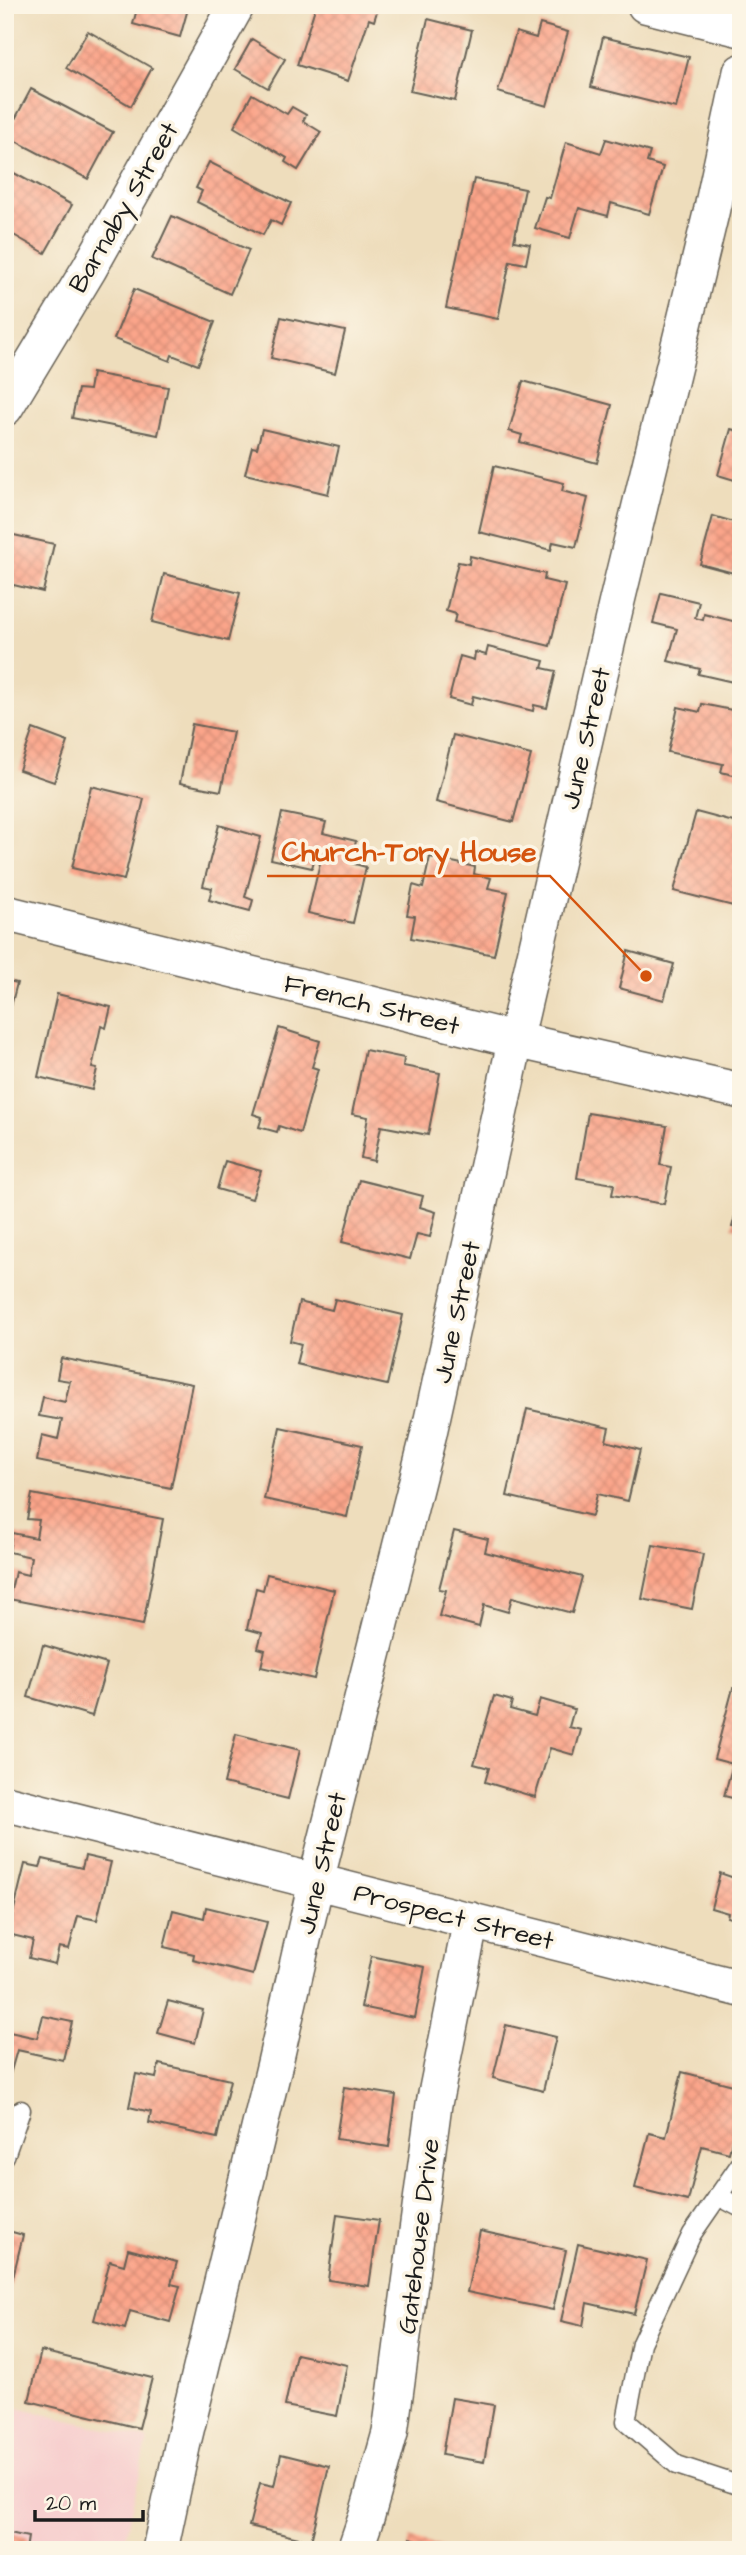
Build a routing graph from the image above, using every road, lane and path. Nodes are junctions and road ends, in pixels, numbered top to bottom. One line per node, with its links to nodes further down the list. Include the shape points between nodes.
1 (237, 5): 5 (street, Barnaby Street)
2 (645, 5): 3 (street)
3 (741, 29)
4 (741, 72): 7 (street, June Street)
5 (5, 408)
6 (5, 913): 7 (street, French Street)
7 (516, 1040): 8 (street, French Street); 10 (street, June Street, via 429,1433)
8 (741, 1091)
9 (5, 1803): 10 (street, Prospect Street)
10 (316, 1881): 11 (street, Prospect Street); 19 (street, June Street)
11 (471, 1920): 12 (street, Prospect Street); 20 (street, Gatehouse Drive, via 434,2104 390,2433)
12 (741, 1989)
13 (21, 2110): 14 (lane)
14 (5, 2156)
15 (741, 2163): 16 (lane)
16 (718, 2196): 17 (lane); 18 (lane, via 692,2234 641,2343 626,2421 677,2465)
17 (741, 2208)
18 (741, 2486)
19 (160, 2550)
20 (355, 2550)

